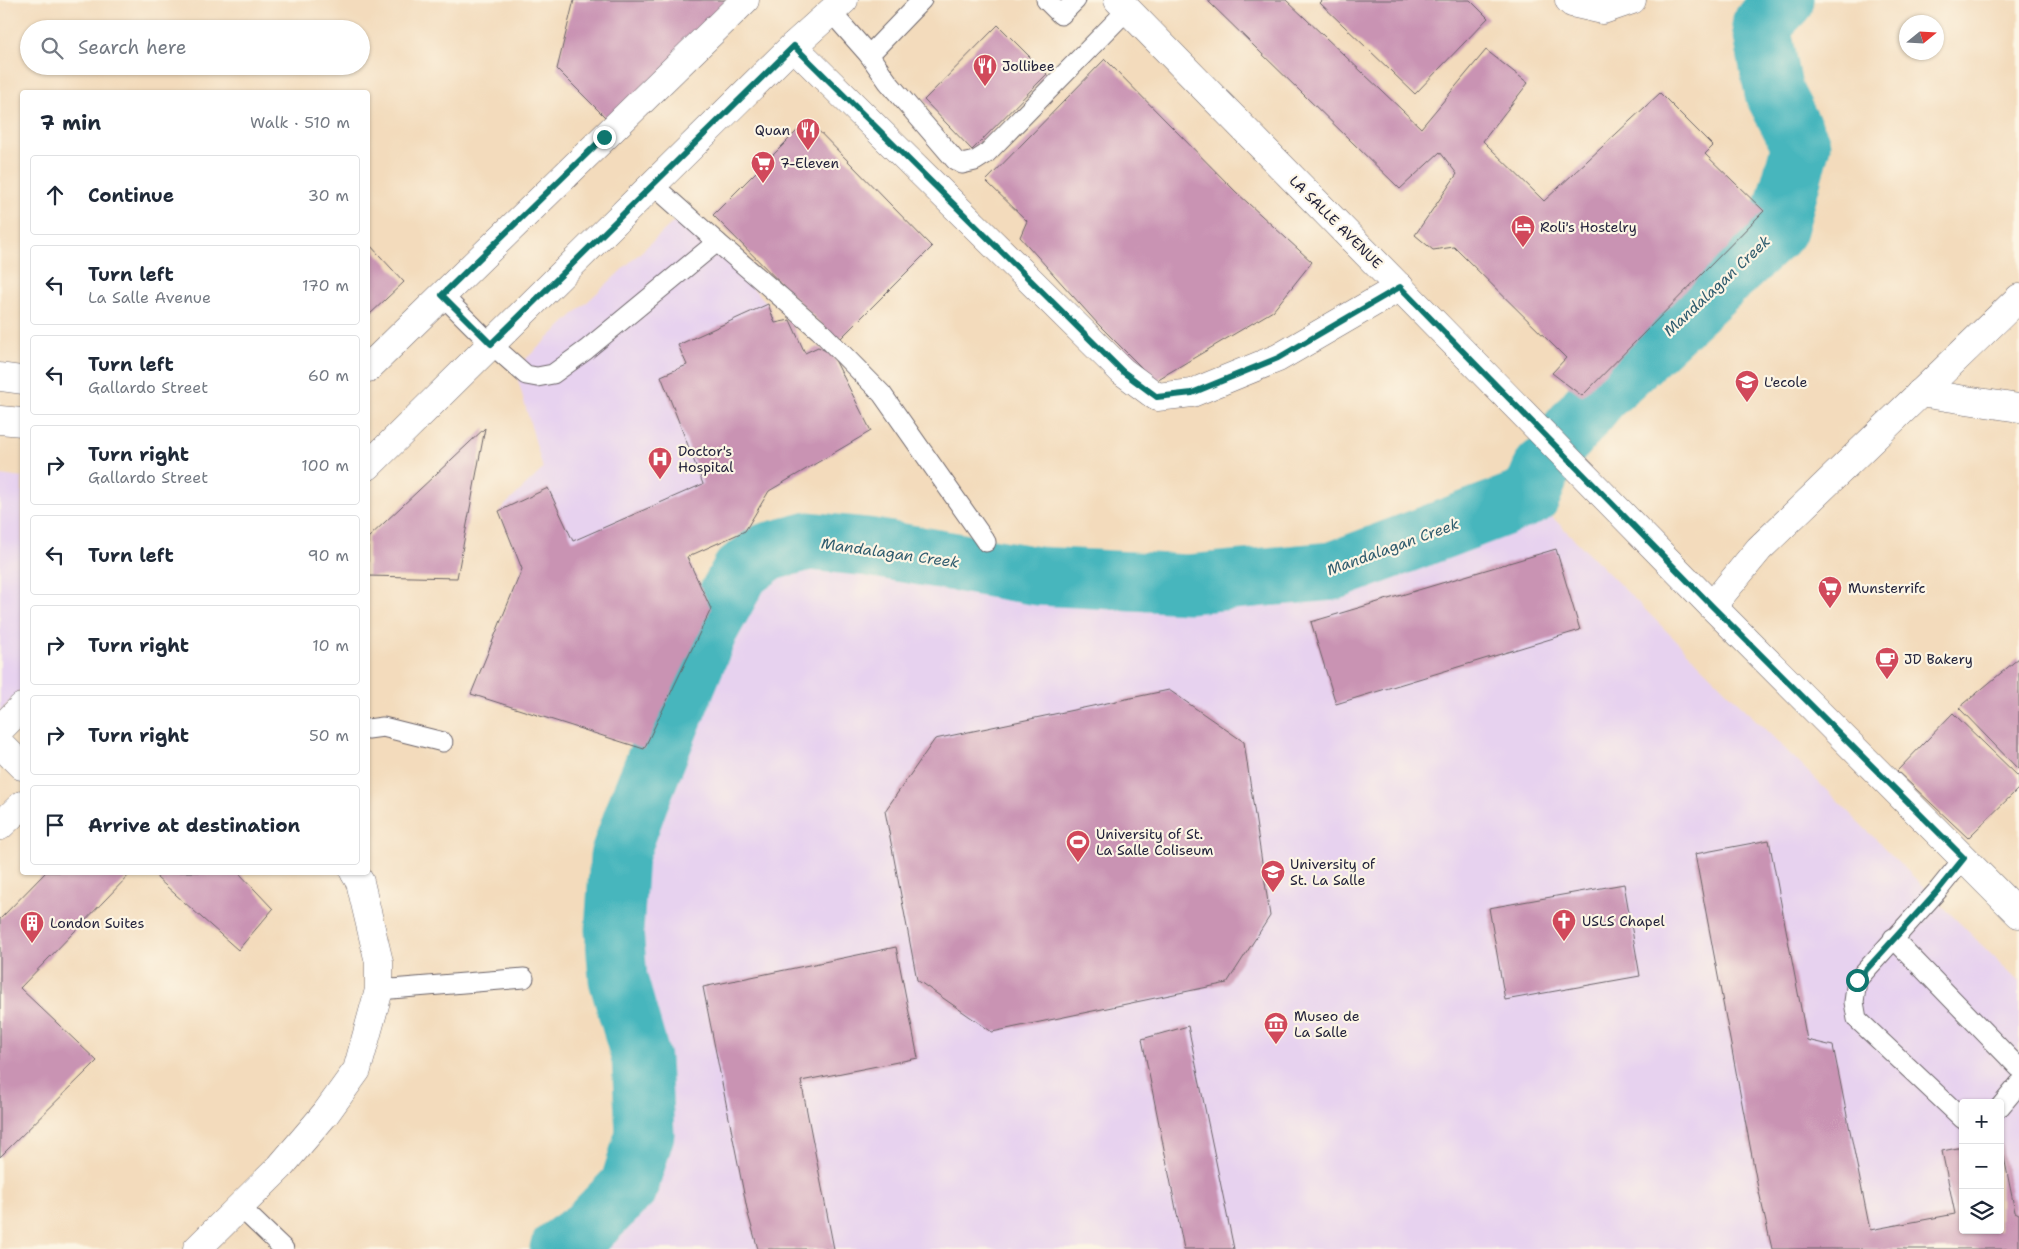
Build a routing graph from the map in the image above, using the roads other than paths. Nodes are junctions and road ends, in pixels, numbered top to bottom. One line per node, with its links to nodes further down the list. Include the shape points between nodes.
1 (745, 0): 14 (street)
2 (922, 0): 10 (lane)
3 (1046, 0): 4 (lane, via 1061,15)
4 (1076, 0)
5 (1568, 0): 6 (street, via 1603,10)
6 (1632, 0)
7 (1122, 5): 10 (lane, via 986,154 962,164 955,160 888,82); 13 (street, LA SALLE AVENUE)
8 (838, 6): 9 (street); 10 (lane)
9 (794, 46): 11 (street); 13 (street, via 1102,352 1157,397 1192,393 1278,358)
10 (869, 55)
11 (653, 185): 12 (lane); 16 (street)
12 (717, 242): 16 (lane, via 553,374 526,375); 25 (lane, via 819,330 882,394)
13 (1400, 287): 26 (street, LA SALLE AVENUE)
14 (442, 295): 16 (lane); 17 (street)
15 (2019, 298): 20 (street)
16 (491, 344): 24 (street)
17 (370, 366)
18 (0, 377): 19 (street)
19 (20, 380)
20 (1920, 393): 21 (street); 26 (street, via 1759,549)
21 (2019, 408)
22 (0, 420): 23 (street)
23 (20, 422)
24 (370, 464)
25 (986, 542)
26 (1712, 606): 35 (street, LA SALLE AVENUE)
27 (20, 708): 28 (street)
28 (0, 728)
29 (370, 729): 30 (lane, via 383,726)
30 (442, 742)
31 (0, 744): 32 (street)
32 (20, 764)
33 (20, 807): 34 (street)
34 (0, 826)
35 (1964, 858): 37 (street, LA SALLE AVENUE); 38 (lane)
36 (356, 875): 40 (street, via 379,962)
37 (2019, 914)
38 (1894, 938): 41 (lane); 44 (lane, via 1857,980 1854,1002 1857,1019)
39 (524, 978): 40 (lane)
40 (379, 990): 45 (street, via 357,1070 280,1167)
41 (2019, 1068)
42 (2019, 1084): 43 (lane)
43 (2004, 1102)
44 (1959, 1115)
45 (239, 1206): 46 (street); 47 (lane)
46 (197, 1249)
47 (284, 1249)

